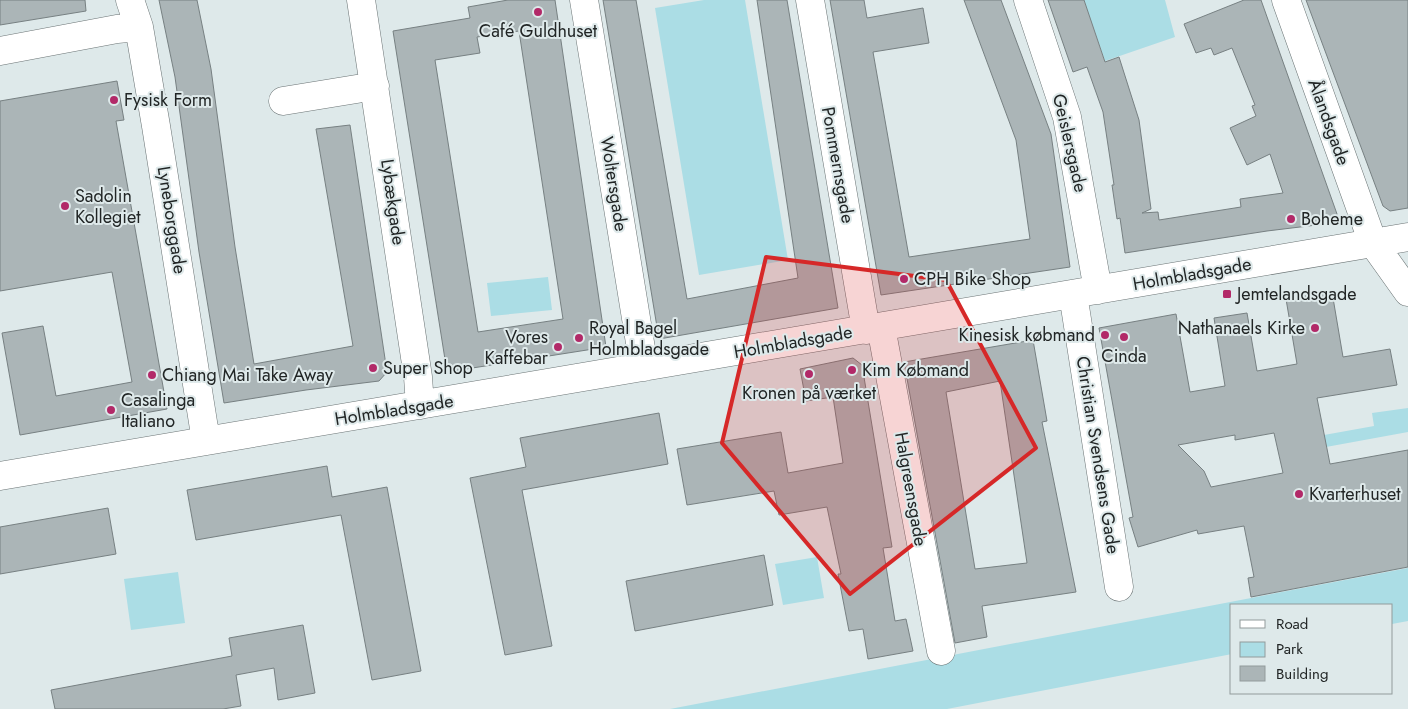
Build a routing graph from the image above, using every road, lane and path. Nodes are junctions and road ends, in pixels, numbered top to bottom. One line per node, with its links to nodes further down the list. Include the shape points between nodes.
1 (130, 0): 7 (street, Lyneborggade)
2 (584, 0): 16 (street, Woltersgade)
3 (810, 0): 15 (street, Pommernsgade)
4 (1028, 0): 13 (street, Geislersgade, via 1068,117)
5 (1286, 0): 12 (street, Ålandsgade)
6 (369, 2): 9 (street, Lybækgade)
7 (139, 27): 8 (street); 18 (street, Lyneborggade)
8 (0, 50)
9 (375, 86): 10 (street); 17 (street, Lybækgade)
10 (282, 101)
11 (1408, 238): 12 (street, Holmbladsgade)
12 (1373, 243): 13 (street, Holmbladsgade); 14 (street)
13 (1086, 292): 15 (street, Holmbladsgade); 20 (street, Christian Svendsens Gade)
14 (1408, 292)
15 (874, 328): 16 (street, Holmbladsgade); 21 (street, Halgreensgade)
16 (644, 368): 17 (street, Holmbladsgade)
17 (420, 406): 18 (street, Holmbladsgade)
18 (206, 441): 19 (street, Holmbladsgade)
19 (0, 476)
20 (1119, 587)
21 (941, 651)

